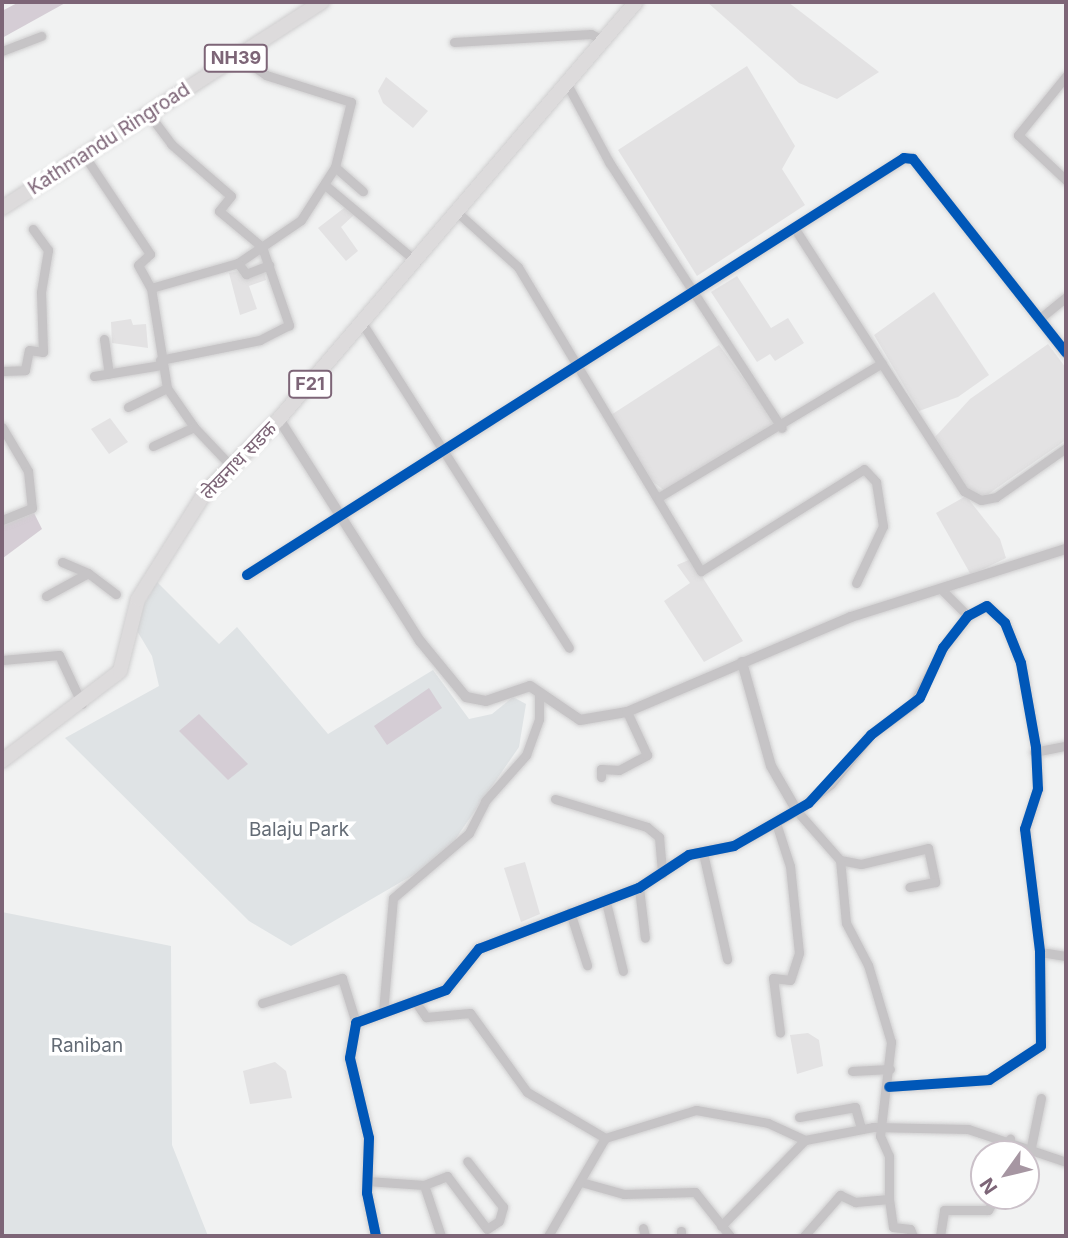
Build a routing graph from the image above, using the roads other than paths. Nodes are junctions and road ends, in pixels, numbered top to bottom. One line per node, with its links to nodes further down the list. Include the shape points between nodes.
1 (322, 2): 7 (main road, Kathmandu Ringroad / NH39)
2 (636, 2): 4 (main road, लेखनाथ सडक / F21)
3 (41, 36): 6 (street)
4 (603, 40): 5 (street, via 592,34); 9 (main road, लेखनाथ सडक / F21)
5 (454, 42)
6 (2, 51)
7 (239, 56): 10 (main road, Kathmandu Ringroad / NH39); 12 (street, via 266,75 350,99)
8 (1066, 76): 13 (street, via 1018,135)
9 (567, 84): 17 (main road, लेखनाथ सडक / F21); 25 (street)
10 (148, 113): 11 (main road, Kathmandu Ringroad / NH39); 20 (street, via 171,144 231,196 220,213)
11 (84, 155): 16 (main road, Kathmandu Ringroad / NH39); 24 (street, via 150,254 138,265)
12 (335, 167): 14 (street); 15 (street)
13 (1066, 180)
14 (326, 185): 20 (street, via 297,224); 21 (street)
15 (363, 191)
16 (2, 208)
17 (458, 213): 21 (main road, लेखनाथ सडक / F21); 33 (street, via 518,267)
18 (33, 229): 34 (street, via 48,250 41,292 43,352 29,350 25,370)
19 (795, 229): 25 (street); 27 (street, via 904,158 913,159); 32 (street)
20 (262, 247): 22 (street); 23 (street)
21 (416, 261): 28 (main road, लेखनाथ सडक / F21)
22 (238, 263): 23 (street, via 246,274); 24 (street)
23 (269, 265): 31 (street, via 289,325 282,332)
24 (150, 288): 31 (street)
25 (693, 293): 33 (street); 42 (street)
26 (1066, 297): 27 (street)
27 (1039, 319): 30 (street)
28 (362, 323): 39 (main road, लेखनाथ सडक / F21); 45 (street)
29 (104, 338): 35 (street)
30 (1066, 354)
31 (161, 362): 35 (street); 37 (street)
32 (882, 363): 42 (street); 44 (street, via 964,491 981,500)
33 (576, 369): 45 (street); 47 (street)
34 (2, 371)
35 (109, 374): 36 (street)
36 (94, 376)
37 (167, 388): 38 (street); 41 (street)
38 (128, 407)
39 (279, 419): 46 (main road, लेखनाथ सडक / F21); 48 (street)
40 (2, 427): 49 (street, via 28,471 32,508)
41 (194, 427): 43 (street); 46 (street)
42 (782, 428): 47 (street)
43 (153, 446)
44 (1066, 448)
45 (443, 452): 48 (street); 59 (street)
46 (230, 465): 63 (main road, लेखनाथ सडक / F21, via 204,494 138,599 120,671)
47 (659, 497): 54 (street, via 701,570 864,469 876,482 883,526)
48 (340, 514): 53 (street); 62 (street, via 420,641 466,697 486,701 530,686)
49 (2, 520)
50 (1066, 549): 55 (street)
51 (62, 562): 52 (street)
52 (88, 573): 56 (street); 57 (street)
53 (247, 575)
54 (856, 583)
55 (942, 590): 58 (street); 61 (street, via 851,617)
56 (116, 594)
57 (46, 596)
58 (968, 616): 66 (street, via 987,606 1005,622 1024,672); 70 (street, via 932,664 919,698 871,735 831,784)
59 (569, 649)
60 (2, 660): 63 (street, via 59,655)
61 (742, 662): 64 (street); 70 (street, via 771,766)
62 (539, 694): 64 (street, via 580,720); 87 (street, via 539,719 526,755 485,801 469,833 393,898)
63 (82, 704): 67 (main road, लेखनाथ सडक / F21)
64 (626, 712): 68 (street, via 647,755 620,770 601,769)
65 (1066, 746): 66 (street)
66 (1034, 752): 80 (street, via 1039,780 1025,829)
67 (2, 761)
68 (601, 777)
69 (555, 799): 74 (street, via 647,827 659,837)
70 (797, 811): 71 (street); 73 (street)
71 (776, 823): 72 (street, via 734,846); 89 (street, via 790,866 799,954 790,979 773,978)
72 (703, 853): 74 (street, via 689,855); 82 (street)
73 (840, 860): 75 (street, via 861,864 928,848 935,882); 90 (street, via 846,923 888,1023)
74 (662, 874): 76 (street)
75 (909, 887)
76 (639, 888): 77 (street); 79 (street)
77 (606, 902): 78 (street); 84 (street)
78 (570, 912): 83 (street); 85 (street, via 479,949 446,990)
79 (645, 938)
80 (1040, 953): 81 (street); 92 (street, via 1042,1040 1037,1053 989,1080)
81 (1066, 956)
82 (727, 959)
83 (587, 965)
84 (623, 971)
85 (414, 1000): 87 (street); 97 (street, via 426,1017 470,1013 527,1092)
86 (262, 1003): 88 (street, via 342,978)
87 (383, 1012): 88 (street)
88 (356, 1023): 104 (street, via 349,1043 369,1138)
89 (779, 1033)
90 (890, 1069): 91 (street); 92 (street)
91 (852, 1071)
92 (889, 1087): 95 (street)
93 (1041, 1098): 100 (street)
94 (799, 1118): 96 (street, via 855,1107)
95 (881, 1127): 96 (street); 98 (street, via 956,1128); 107 (street, via 890,1156)
96 (861, 1128): 99 (street)
97 (605, 1138): 99 (street, via 696,1110 768,1123); 105 (street)
98 (1010, 1139)
99 (805, 1140): 109 (street)
100 (1032, 1140)
101 (1040, 1151): 103 (street)
102 (467, 1161): 106 (street, via 503,1208 487,1229 447,1176)
103 (1066, 1162)
104 (368, 1181): 106 (street); 110 (street)
105 (581, 1182): 109 (street, via 624,1194 695,1192); 112 (street)
106 (424, 1185): 111 (street)
107 (889, 1199): 114 (street, via 855,1202 840,1195); 115 (street, via 894,1228 910,1229)
108 (988, 1210): 116 (street, via 942,1212)
109 (721, 1226): 113 (street)
110 (376, 1236)
111 (441, 1236)
112 (548, 1236)
113 (730, 1236)
114 (804, 1236)
115 (913, 1236)
116 (940, 1236)

